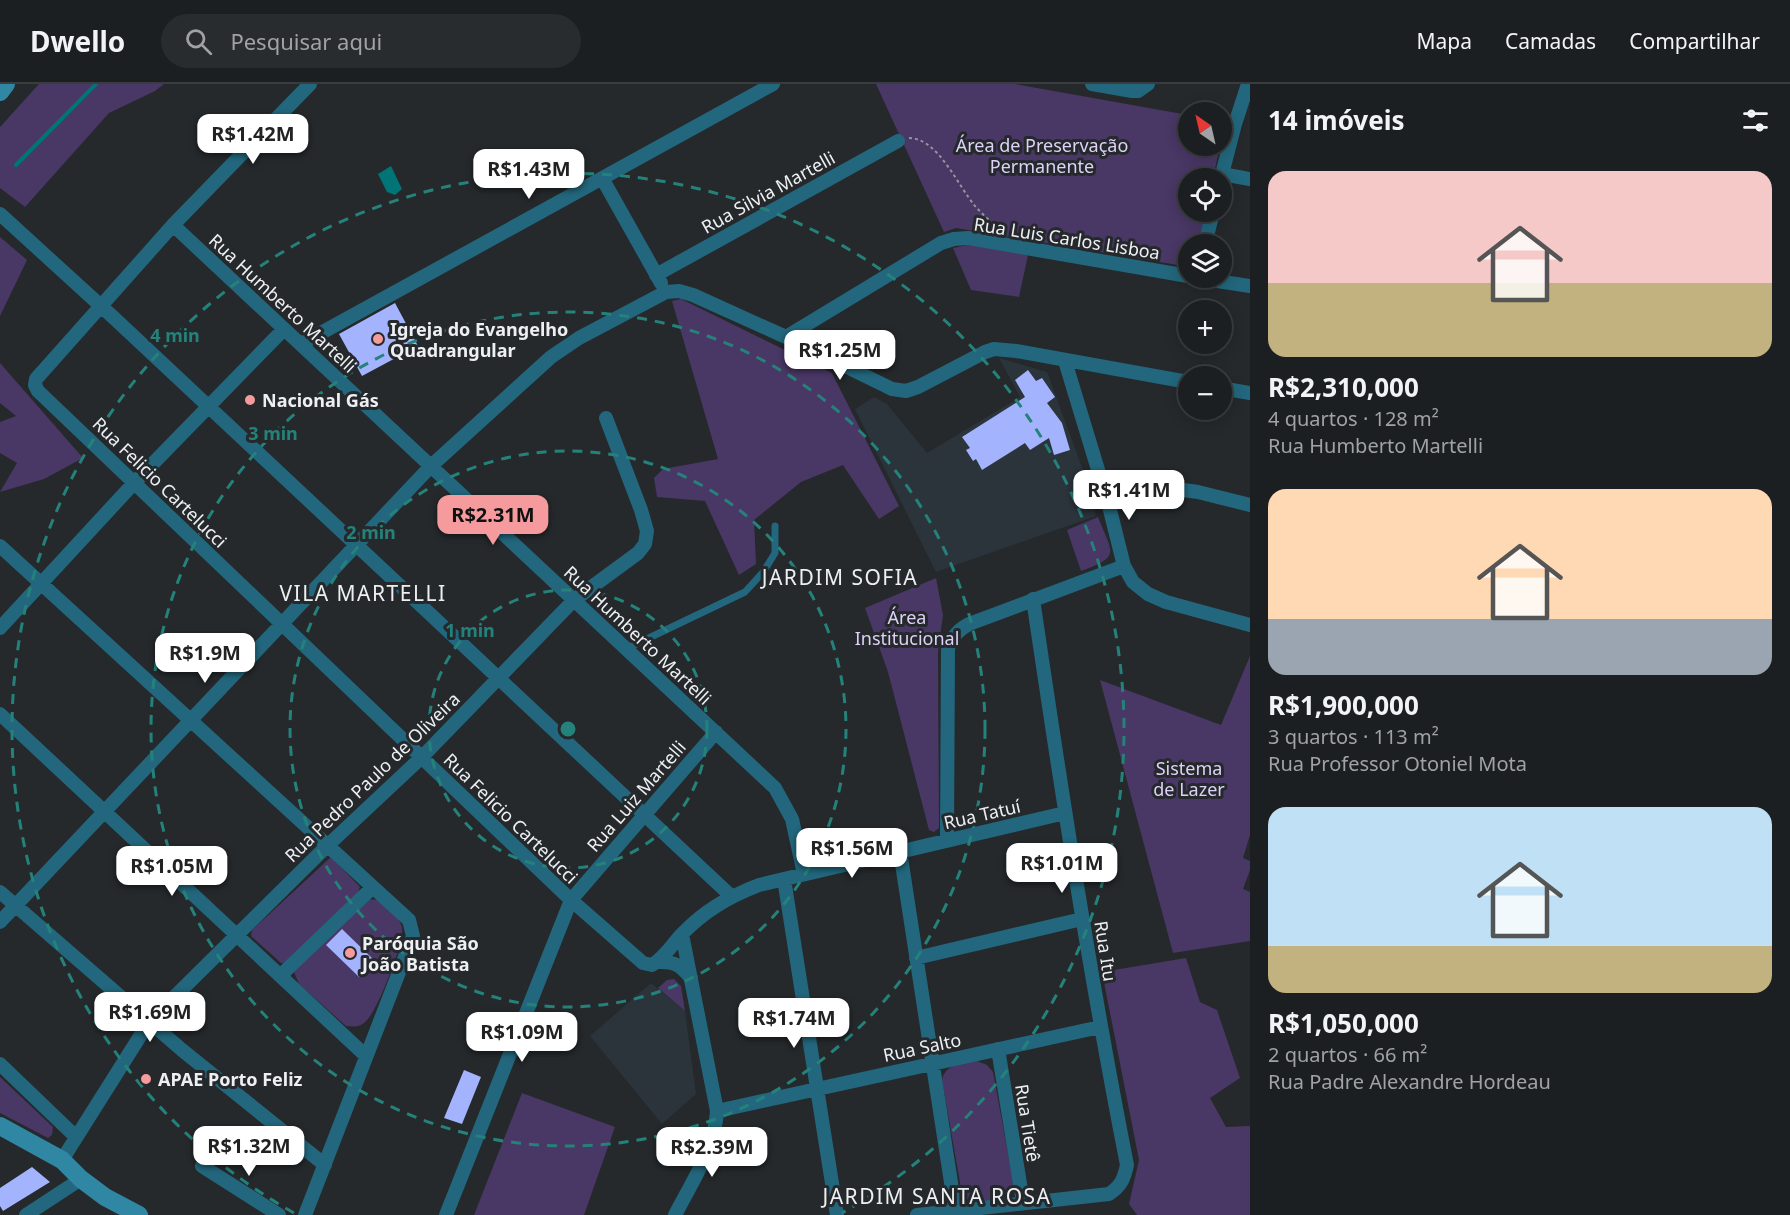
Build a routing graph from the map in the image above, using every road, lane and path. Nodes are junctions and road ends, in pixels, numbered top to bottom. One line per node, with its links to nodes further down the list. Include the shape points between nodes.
1 (6, 84): 7 (main road)
2 (310, 84): 14 (street)
3 (773, 84): 11 (street)
4 (1092, 84): 6 (street, via 1132,91)
5 (1248, 84): 9 (street)
6 (1146, 86)
7 (0, 92)
8 (898, 141): 15 (path, via 914,138 928,144 974,205); 17 (street, Rua Silvia Martelli)
9 (1224, 168)
10 (1232, 177): 12 (street)
11 (602, 178): 17 (street); 24 (street)
12 (1250, 178)
13 (0, 214): 21 (street)
14 (173, 225): 21 (street); 22 (street, Rua Humberto Martelli)
15 (1002, 231)
16 (1178, 274): 23 (street, Rua Luis Carlos Lisboa, via 968,238 954,239 941,243)
17 (656, 275): 20 (street)
18 (1232, 283): 19 (street)
19 (1250, 286)
20 (666, 292): 23 (street, via 693,295); 31 (street, via 551,357)
21 (101, 306): 29 (street); 33 (street, Rua Felicio Cartelucci, via 36,379 35,385)
22 (284, 329): 24 (street, Rua Humberto Martelli); 29 (street)
23 (786, 337): 25 (street, via 892,389 906,391 994,349)
24 (302, 344): 31 (street, Rua Humberto Martelli)
25 (1065, 361): 26 (street); 32 (street)
26 (1178, 380)
27 (1232, 390): 28 (street)
28 (1250, 393)
29 (209, 407): 33 (street); 37 (street)
30 (606, 418): 41 (street, Rua Pedro Paulo de Oliveira, via 641,510 647,531 645,544 639,553)
31 (431, 466): 37 (street); 41 (street, Rua Humberto Martelli)
32 (1101, 479): 34 (street, via 1198,492); 38 (street)
33 (134, 483): 39 (street); 42 (street, Rua Felicio Cartelucci)
34 (1250, 505)
35 (775, 526): 45 (lane, via 775,553 745,592)
36 (0, 546): 39 (street)
37 (356, 546): 42 (street); 46 (street)
38 (1124, 566): 40 (street); 43 (street, via 1133,582 1148,594)
39 (40, 583): 44 (street); 48 (street)
40 (1033, 599): 52 (street, Rua Itu); 54 (street, via 969,624 952,638 948,648)
41 (574, 600): 45 (street, Rua Humberto Martelli); 46 (street, Rua Pedro Paulo de Oliveira)
42 (282, 624): 48 (street); 50 (street, Rua Felicio Cartelucci)
43 (1250, 625)
44 (0, 628)
45 (628, 648): 49 (street, Rua Humberto Martelli)
46 (498, 678): 50 (street, Rua Pedro Paulo de Oliveira); 53 (street)
47 (0, 714): 51 (street)
48 (191, 721): 51 (street); 55 (street)
49 (716, 732): 53 (street, Rua Luiz Martelli); 57 (street, Rua Humberto Martelli, via 775,788 792,819)
50 (422, 757): 55 (street, Rua Pedro Paulo de Oliveira); 62 (street, Rua Felicio Cartelucci)
51 (105, 812): 63 (street); 67 (street)
52 (1065, 813): 54 (street, Rua Tatuí); 64 (street, Rua Itu)
53 (643, 815): 61 (street); 62 (street, Rua Luiz Martelli)
54 (946, 840): 56 (street, Rua Tatuí)
55 (326, 847): 59 (street); 67 (street, Rua Pedro Paulo de Oliveira)
56 (900, 851): 57 (street, Rua Tatuí); 68 (street)
57 (804, 874): 58 (street, Rua Tatuí)
58 (784, 879): 61 (street, Rua Tatuí); 78 (street)
59 (372, 888): 70 (street); 75 (street, via 409,920 413,936)
60 (0, 892): 63 (street)
61 (730, 896): 66 (street, Rua Tatuí)
62 (571, 900): 69 (street, Rua Felicio Cartelucci, via 643,963); 92 (street, Rua Luiz Martelli)
63 (16, 906): 65 (street); 72 (street)
64 (1082, 919): 68 (street); 73 (street, Rua Itu)
65 (0, 922)
66 (682, 934): 69 (street, Rua Tatuí); 71 (street)
67 (236, 936): 70 (street); 72 (street, Rua Pedro Paulo de Oliveira)
68 (916, 958): 77 (street)
69 (655, 963): 71 (street, Rua Felicio Cartelucci, via 675,963)
70 (280, 976): 75 (street)
71 (691, 978): 79 (street)
72 (149, 1022): 81 (street, Rua Pedro Paulo de Oliveira); 83 (street)
73 (1100, 1027): 74 (street, Rua Salto); 86 (street, Rua Itu, via 1127,1165 1125,1178 1109,1194)
74 (998, 1049): 77 (street, Rua Salto); 86 (street, Rua Tietê)
75 (366, 1056): 83 (street)
76 (0, 1064): 81 (street)
77 (932, 1064): 78 (street, Rua Salto); 87 (street)
78 (816, 1089): 79 (street, Rua Salto); 94 (street)
79 (717, 1111): 93 (street, via 709,1149)
80 (0, 1126): 82 (main road)
81 (76, 1137): 82 (street, Rua Pedro Paulo de Oliveira)
82 (62, 1160): 85 (main road)
83 (325, 1165): 91 (street)
84 (202, 1166): 90 (street)
85 (81, 1179): 88 (street); 89 (main road)
86 (1023, 1202): 87 (street)
87 (955, 1213): 95 (street)
88 (26, 1215)
89 (139, 1215)
90 (279, 1215)
91 (305, 1215)
92 (446, 1215)
93 (675, 1215)
94 (837, 1215)
95 (916, 1215)

